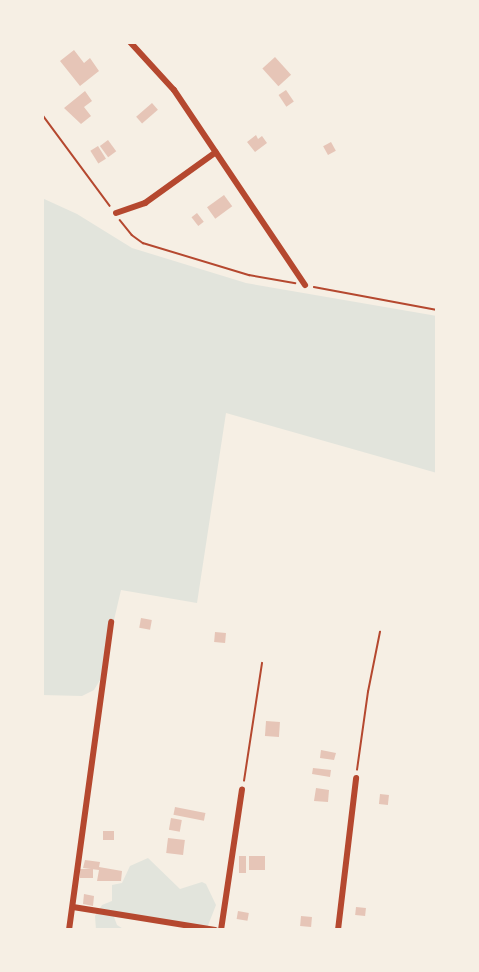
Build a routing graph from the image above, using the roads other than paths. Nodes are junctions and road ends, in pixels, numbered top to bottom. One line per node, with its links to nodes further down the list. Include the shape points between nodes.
1 (130, 42): 2 (street, via 174,90)
2 (216, 152): 3 (street, via 145,203); 4 (street)
3 (116, 213)
4 (305, 285)
5 (111, 622): 8 (street)
6 (356, 778): 12 (street)
7 (242, 790): 11 (street)
8 (73, 907): 9 (street); 10 (street)
9 (69, 930)
10 (215, 930)
11 (222, 930)
12 (338, 930)

